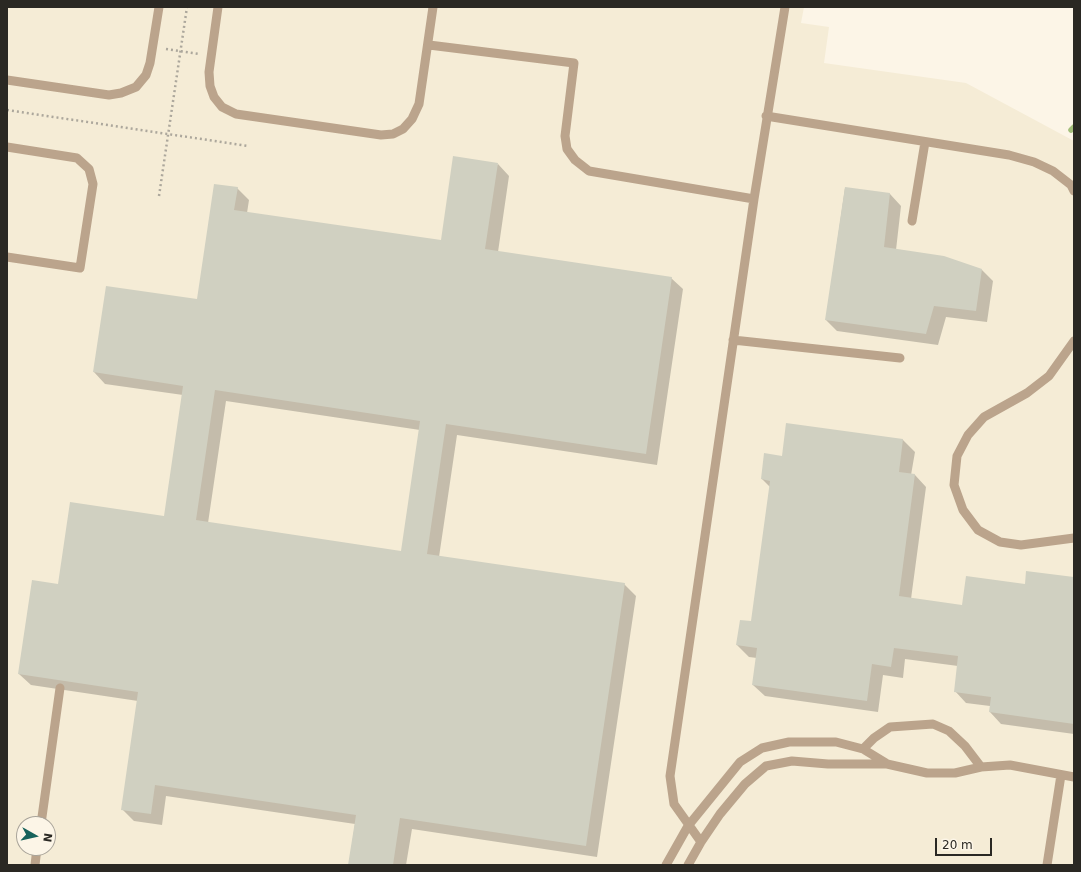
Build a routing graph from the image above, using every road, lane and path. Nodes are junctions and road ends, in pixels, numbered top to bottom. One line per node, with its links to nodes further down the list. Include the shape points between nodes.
1 (159, 7): 7 (lane)
2 (187, 7): 8 (path)
3 (218, 7): 9 (lane)
4 (433, 7): 6 (lane)
5 (785, 7): 12 (lane)
6 (428, 45): 9 (lane, via 419,104 412,119 403,129 393,134 381,135 236,114 222,107 214,97 210,86); 19 (lane, via 574,63 565,136 567,149 575,160 589,171)
7 (153, 46): 8 (path); 10 (lane, via 146,76 136,87 121,93 109,95)
8 (181, 51): 9 (path); 13 (path)
9 (211, 56)
10 (7, 80)
11 (7, 110): 13 (path)
12 (766, 116): 14 (lane); 19 (lane)
13 (168, 134): 15 (path); 18 (path)
14 (925, 142): 17 (lane, via 1008,155 1034,162 1053,171 1071,185); 20 (lane)
15 (248, 146)
16 (7, 147): 21 (lane, via 77,158 89,169 93,184 80,268)
17 (1074, 191)
18 (158, 196)
19 (754, 200): 22 (lane)
20 (912, 221)
21 (7, 257)
22 (733, 340): 24 (lane); 33 (lane, via 670,776 674,804)
23 (1074, 341): 25 (lane, via 1049,376 984,417 968,435 957,456 954,485 963,510 978,530 1000,542 1021,545)
24 (900, 358)
25 (1074, 538)
26 (60, 688): 32 (lane)
27 (863, 749): 28 (lane); 29 (lane, via 890,727 933,724 949,731); 33 (lane, via 836,742 789,742 762,748 740,762)
28 (887, 764): 29 (lane, via 927,773 955,773); 34 (lane, via 792,761 766,766 745,784)
29 (981, 767): 30 (lane, via 1010,765)
30 (1061, 775): 31 (lane); 37 (lane)
31 (1074, 777)
32 (42, 816)
33 (688, 826): 34 (lane); 35 (lane)
34 (701, 842): 36 (lane)
35 (666, 865)
36 (688, 865)
37 (1047, 865)

